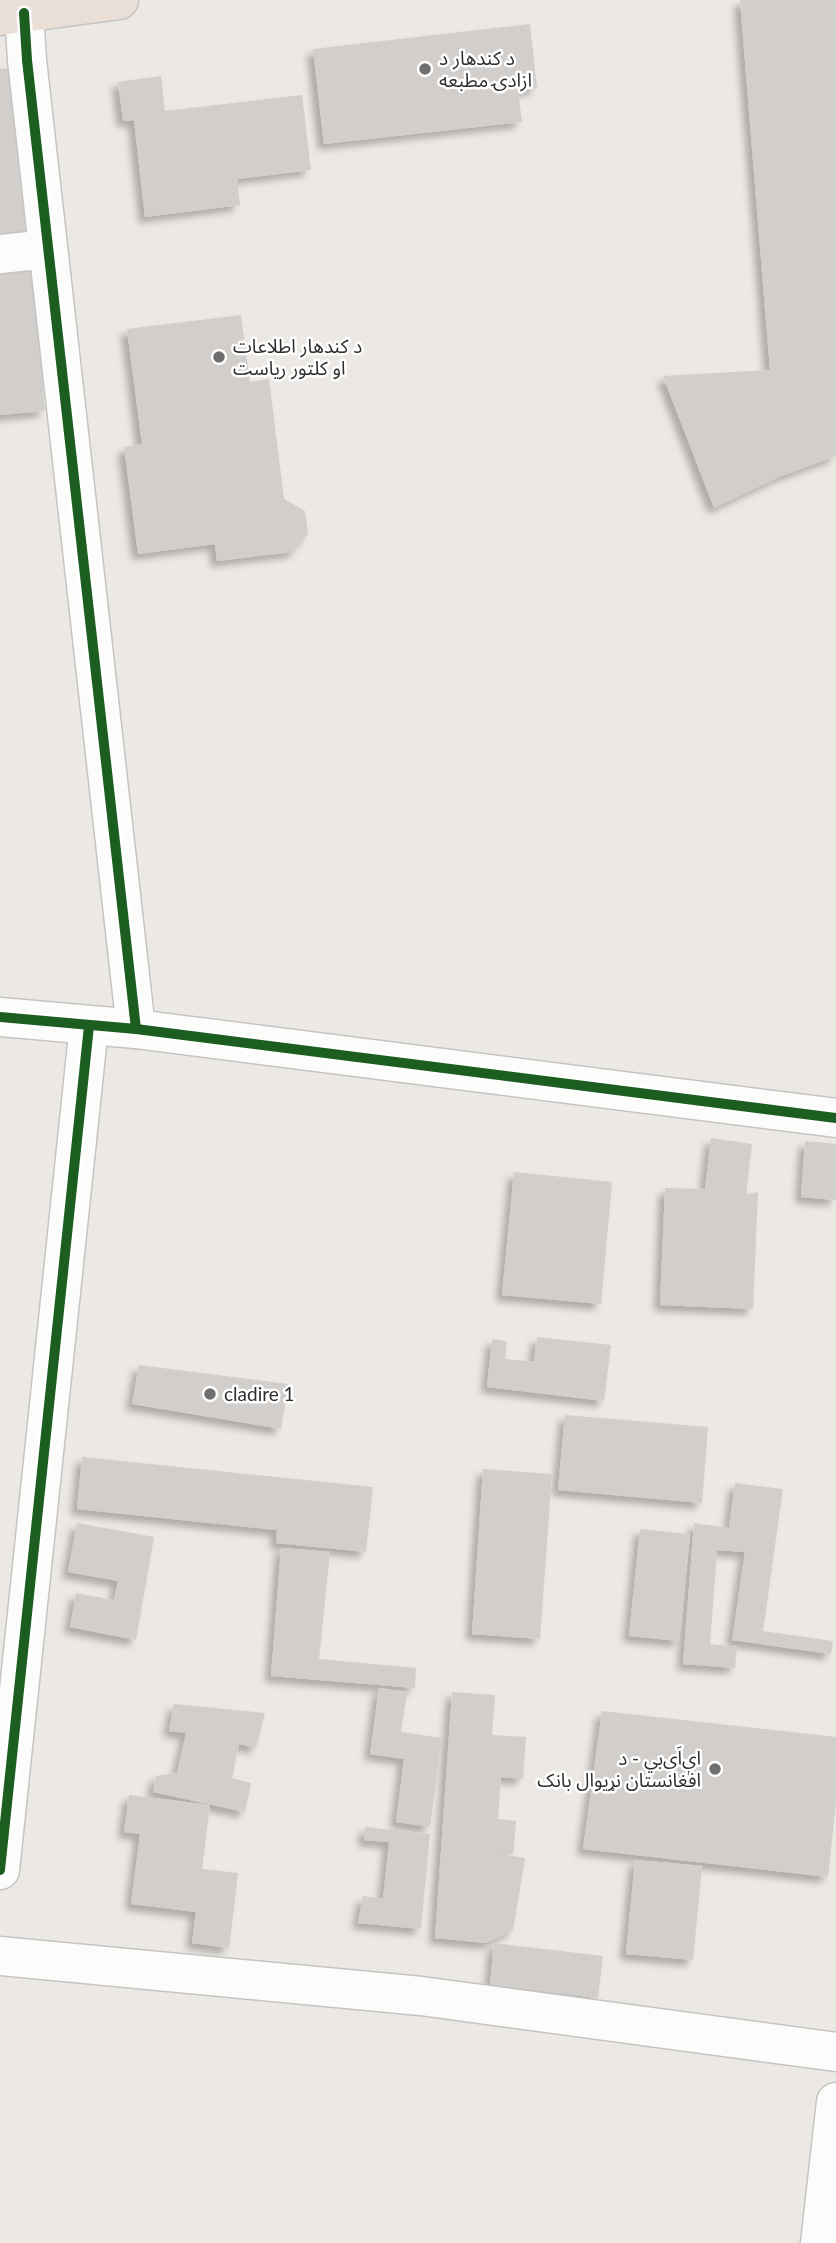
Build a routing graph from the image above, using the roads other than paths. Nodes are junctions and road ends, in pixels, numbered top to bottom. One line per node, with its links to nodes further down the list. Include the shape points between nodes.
1 (119, 0): 2 (highway)
2 (12, 15): 3 (street)
3 (48, 249): 4 (street); 7 (street)
4 (0, 254)
5 (0, 1017): 6 (street)
6 (89, 1026): 7 (street); 9 (street)
7 (136, 1029): 8 (street)
8 (836, 1118)
9 (0, 1870)
10 (0, 1956): 11 (street, via 421,1996)
11 (836, 2052)
12 (836, 2102): 13 (street)
13 (820, 2243)

